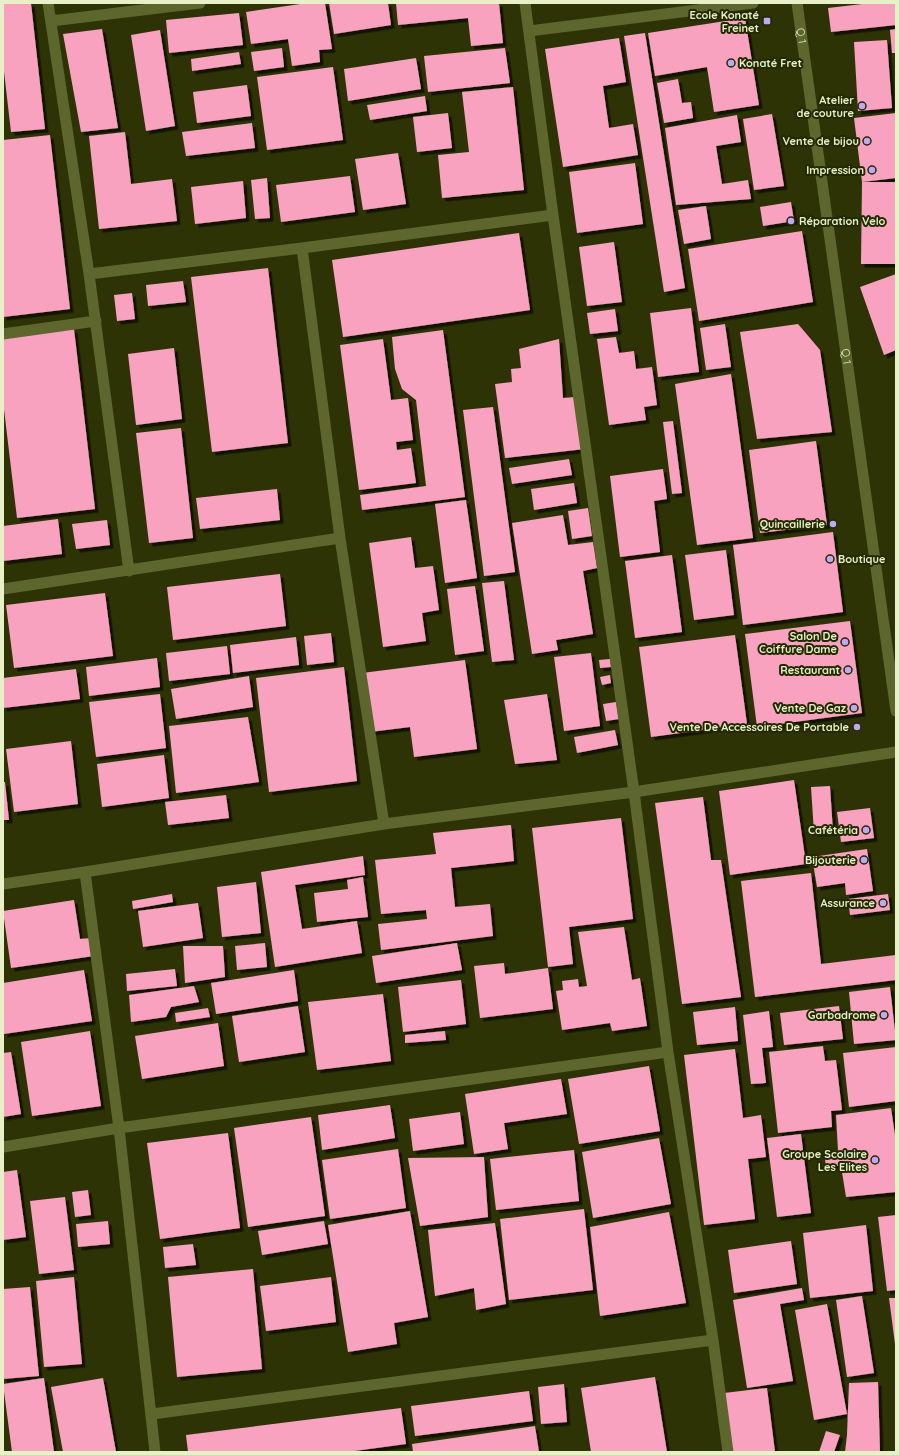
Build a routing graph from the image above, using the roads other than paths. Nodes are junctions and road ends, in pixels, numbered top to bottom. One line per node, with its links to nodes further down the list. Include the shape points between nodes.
1 (48, 3): 6 (street)
2 (200, 3): 6 (street)
3 (525, 3): 7 (street)
4 (754, 3): 7 (street)
5 (797, 3): 16 (street, Q 1)
6 (51, 21): 10 (street)
7 (529, 31): 8 (street)
8 (553, 215): 9 (street); 18 (street)
9 (302, 248): 10 (street); 13 (street)
10 (89, 274): 11 (street)
11 (96, 321): 12 (street); 14 (street)
12 (3, 334)
13 (340, 538): 14 (street); 19 (street)
14 (129, 571): 15 (street)
15 (3, 589)
16 (896, 711)
17 (896, 752): 18 (street)
18 (634, 792): 19 (street); 22 (street)
19 (384, 824): 20 (street)
20 (85, 872): 21 (street); 23 (street)
21 (3, 884)
22 (668, 1052): 23 (street); 25 (street)
23 (118, 1128): 24 (street); 26 (street)
24 (3, 1147)
25 (713, 1340): 26 (street); 28 (street)
26 (152, 1414): 27 (street)
27 (155, 1452)
28 (728, 1452)

